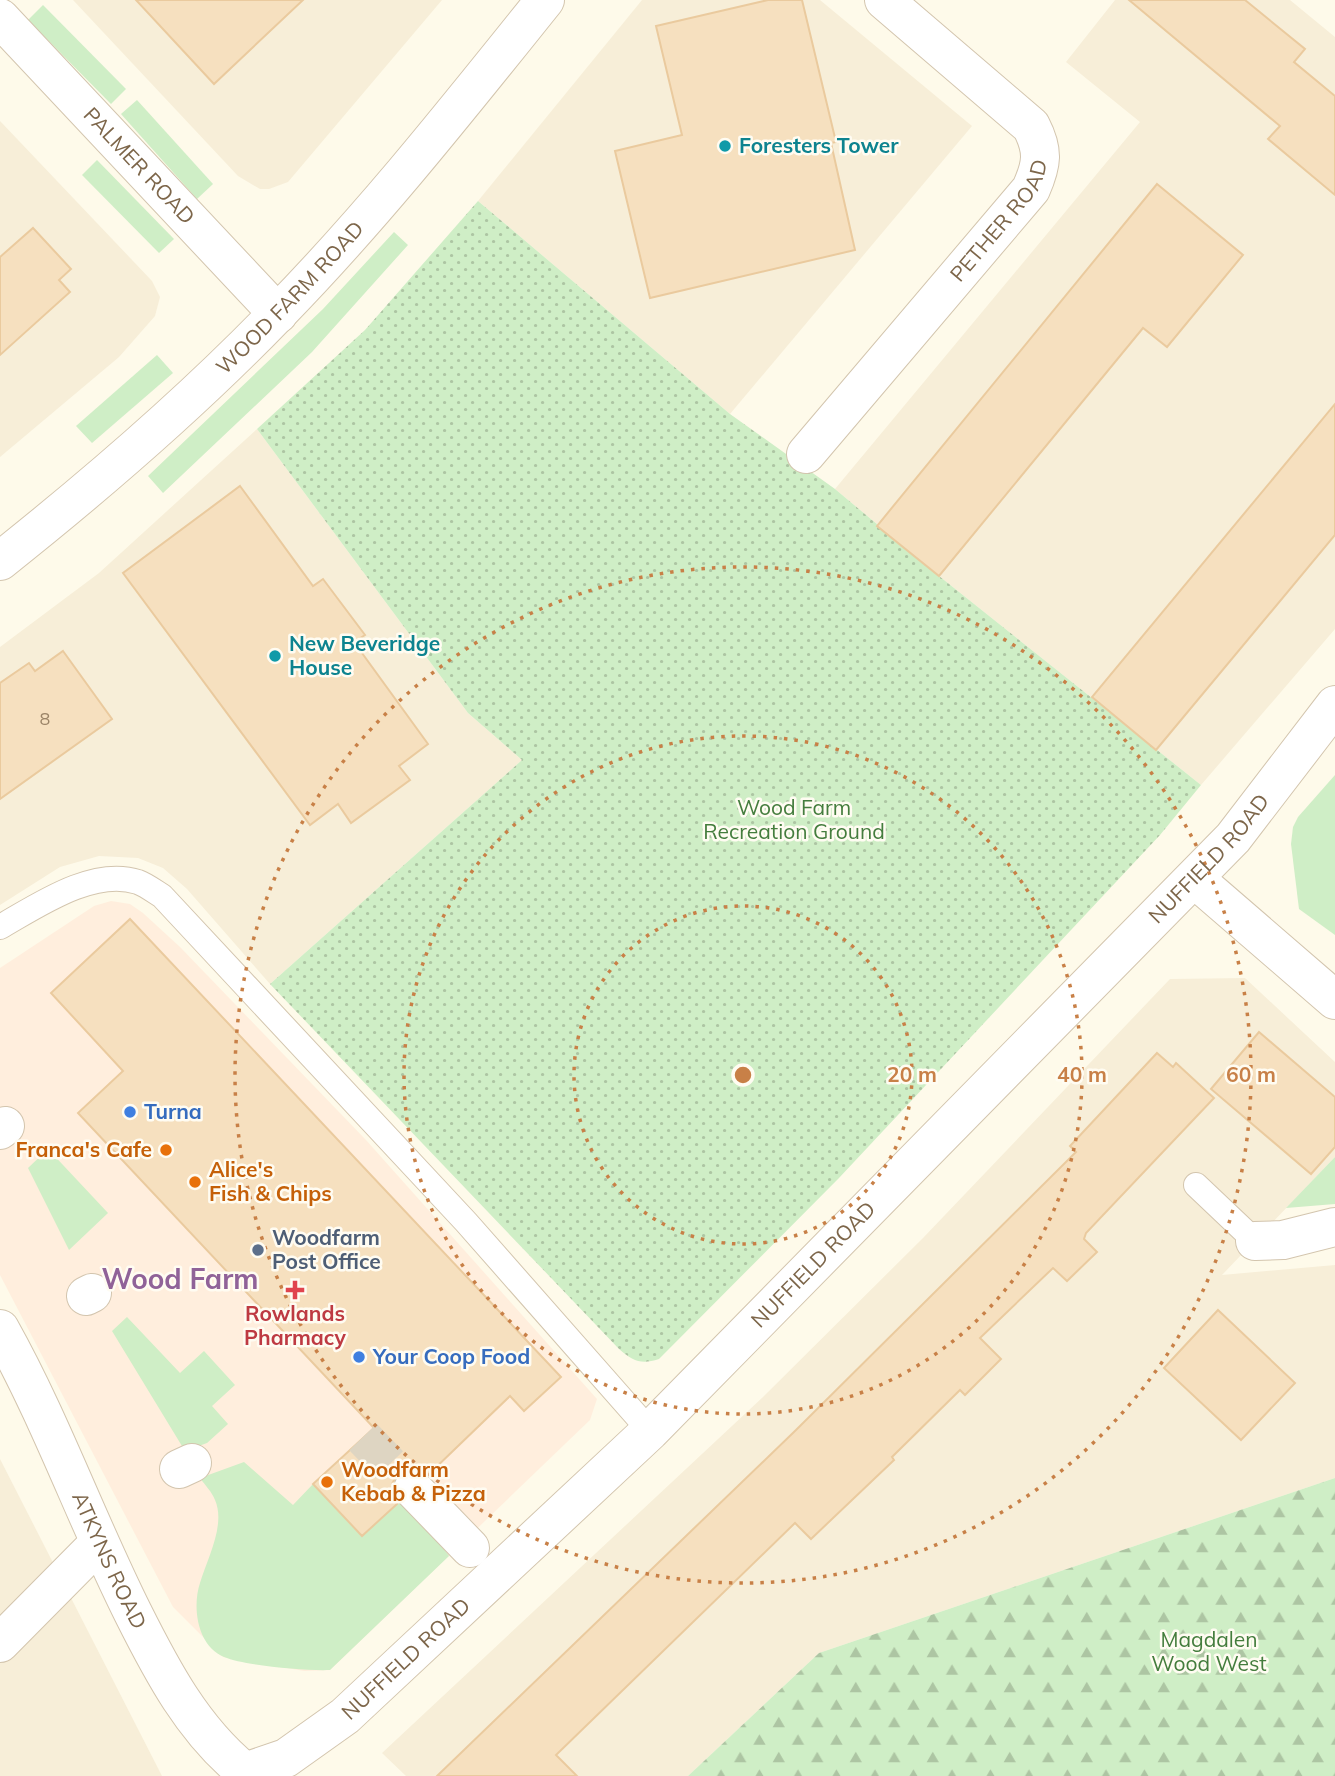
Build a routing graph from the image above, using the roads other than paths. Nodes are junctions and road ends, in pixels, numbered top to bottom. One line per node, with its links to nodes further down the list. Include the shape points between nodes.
1 (545, 0): 4 (street, WOOD FARM ROAD, via 402,177)
2 (884, 0): 5 (street, PETHER ROAD, via 1031,126 1041,145 1042,165 1031,189)
3 (0, 18): 4 (street, PALMER ROAD)
4 (278, 313): 6 (street, WOOD FARM ROAD, via 144,443)
5 (806, 454)
6 (0, 561)
7 (1335, 705): 8 (street, NUFFIELD ROAD, via 1233,838)
8 (1195, 879): 10 (street); 15 (street, NUFFIELD ROAD)
9 (0, 927): 15 (lane, via 56,895 98,881 137,881 162,896 466,1223)
10 (1335, 1000)
11 (1196, 1185): 13 (lane)
12 (1335, 1227): 13 (street, via 1283,1240)
13 (1255, 1241)
14 (0, 1329): 17 (street, ATKYNS ROAD, via 32,1386)
15 (650, 1431): 20 (street, NUFFIELD ROAD, via 345,1716 286,1758)
16 (413, 1489): 18 (street)
17 (98, 1544): 19 (street); 20 (street, ATKYNS ROAD, via 158,1663 206,1737)
18 (470, 1548)
19 (0, 1643)
20 (245, 1772)

